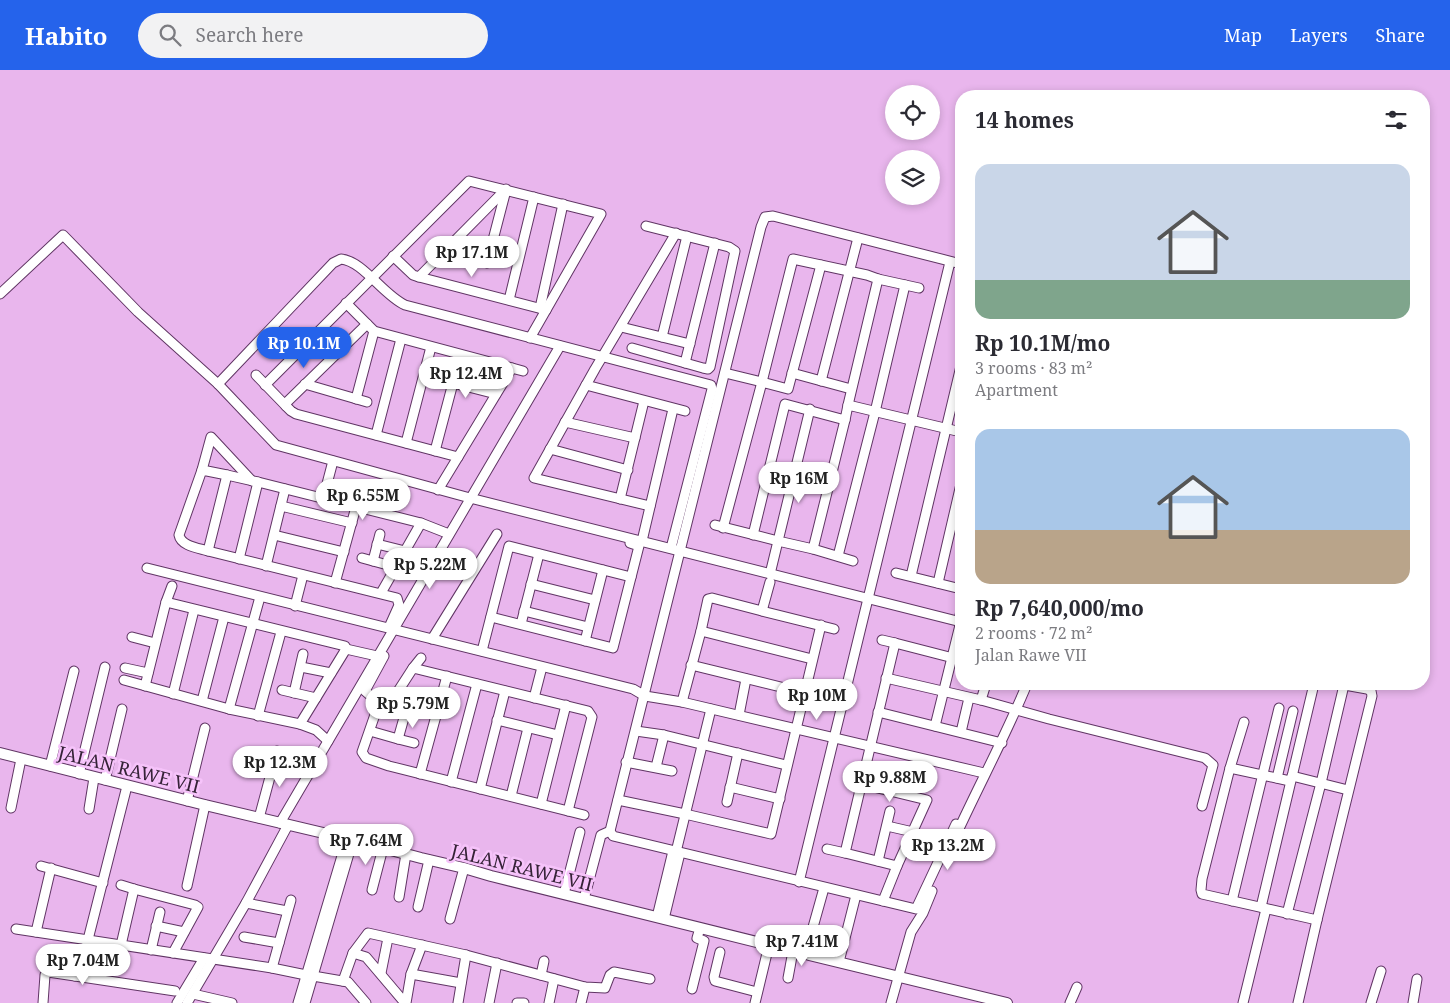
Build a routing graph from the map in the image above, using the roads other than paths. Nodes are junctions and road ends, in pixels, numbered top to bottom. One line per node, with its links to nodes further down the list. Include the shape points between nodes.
1 (506, 189): 2 (street); 9 (street); 9 (street, via 487,263); 10 (street, via 468,181)
2 (534, 197): 3 (street); 21 (street)
3 (563, 204): 23 (street); 23 (street, via 600,214)
4 (646, 226): 5 (street)
5 (676, 234): 6 (street); 24 (street)
6 (687, 236): 8 (street); 26 (street)
7 (858, 238): 11 (street); 14 (street); 37 (street, via 774,216 765,217)
8 (715, 243): 29 (street); 34 (street, via 735,251 710,367)
9 (444, 252): 15 (street)
10 (392, 256): 15 (street); 16 (street)
11 (950, 262): 12 (street); 63 (street)
12 (955, 263)
13 (821, 265): 14 (street); 38 (street); 42 (street, via 792,261)
14 (851, 271): 17 (street); 41 (street)
15 (419, 277): 21 (street)
16 (370, 278): 22 (street); 27 (street, via 404,305); 44 (street, via 356,264 346,260 333,264)
17 (878, 279): 18 (street); 49 (street)
18 (904, 285): 19 (street); 61 (street)
19 (919, 288)
20 (0, 294): 44 (street, via 63,235 138,312)
21 (509, 300): 23 (street)
22 (346, 303): 25 (street); 46 (street)
23 (543, 309): 27 (street)
24 (621, 327): 26 (street); 33 (street)
25 (370, 328): 28 (street); 45 (street); 52 (street)
26 (662, 337): 29 (street)
27 (530, 338): 30 (street)
28 (402, 339): 31 (street); 67 (street)
29 (690, 344): 34 (street)
30 (560, 346): 33 (street); 80 (street)
31 (431, 347): 35 (street); 69 (street)
32 (632, 348): 34 (street)
33 (604, 357): 47 (street); 100 (street, via 712,386)
34 (685, 363)
35 (512, 368): 36 (street); 51 (street)
36 (523, 371)
37 (725, 373): 42 (street); 100 (street)
38 (792, 373): 41 (street); 48 (street)
39 (256, 375): 46 (street)
40 (441, 380): 43 (street)
41 (821, 381): 49 (street)
42 (762, 382): 48 (street); 93 (street, via 719,527)
43 (453, 383): 51 (street); 71 (street)
44 (218, 384): 73 (street, via 276,445)
45 (305, 384): 52 (street); 57 (street)
46 (265, 385): 57 (street)
47 (586, 385): 53 (street); 64 (street)
48 (788, 389): 55 (street)
49 (851, 389): 56 (street)
50 (955, 393): 65 (street)
51 (496, 394): 72 (street)
52 (356, 399): 54 (street)
53 (644, 401): 58 (street); 68 (street)
54 (367, 402)
55 (785, 404): 59 (street); 93 (street)
56 (848, 404): 61 (street); 62 (street)
57 (286, 406): 67 (street, via 296,414)
58 (673, 408): 60 (street); 84 (street)
59 (810, 409): 62 (street); 94 (street)
60 (685, 411)
61 (875, 412): 63 (street); 103 (street)
62 (845, 420): 97 (street)
63 (911, 420): 65 (street); 124 (street)
64 (565, 422): 68 (street); 70 (street)
65 (947, 428): 66 (street); 114 (street)
66 (955, 430)
67 (376, 435): 69 (street)
68 (635, 438): 75 (street)
69 (406, 443): 71 (street)
70 (550, 448): 75 (street); 82 (street, via 534,478)
71 (435, 451): 72 (street)
72 (458, 457): 79 (street)
73 (333, 461): 79 (street); 81 (street)
74 (202, 470): 76 (street); 77 (street, via 211,437); 98 (street, via 179,535 183,543)
75 (628, 470): 82 (street)
76 (227, 474): 77 (street); 98 (street)
77 (255, 481): 78 (street); 105 (street)
78 (285, 489): 81 (street); 83 (street)
79 (438, 490): 80 (street)
80 (470, 498): 90 (street); 96 (street, via 607,532)
81 (323, 499): 85 (street)
82 (620, 499): 84 (street)
83 (281, 506): 87 (street); 92 (street)
84 (650, 506): 96 (street)
85 (356, 508): 87 (street); 88 (street)
86 (955, 510): 118 (street)
87 (352, 523): 101 (street)
88 (421, 523): 90 (street); 99 (street)
89 (380, 534): 95 (street)
90 (448, 534): 139 (street)
91 (497, 534): 143 (street)
92 (274, 535): 101 (street); 108 (street)
93 (753, 535): 94 (street)
94 (778, 541): 97 (street); 116 (street)
95 (378, 544): 99 (street); 106 (street)
96 (640, 544): 100 (street); 115 (street)
97 (813, 549): 103 (street)
98 (208, 551): 105 (street)
99 (405, 551): 109 (street)
100 (677, 551): 116 (street); 184 (street)
101 (344, 552): 117 (street)
102 (539, 554): 111 (street); 119 (street); 132 (street, via 504,545)
103 (838, 556): 107 (street)
104 (362, 558): 106 (street)
105 (239, 559): 108 (street)
106 (372, 561): 109 (street)
107 (853, 561)
108 (266, 566): 113 (street)
109 (395, 567): 122 (street)
110 (147, 568): 123 (street)
111 (603, 570): 115 (street); 125 (street)
112 (896, 573): 114 (street)
113 (303, 575): 117 (street); 127 (street)
114 (911, 576): 118 (street)
115 (630, 577): 145 (street, via 613,648)
116 (770, 578): 124 (street); 130 (street)
117 (335, 583): 122 (street)
118 (938, 583): 121 (street)
119 (531, 584): 125 (street); 129 (street)
120 (172, 586): 126 (street)
121 (955, 587)
122 (381, 593): 139 (street, via 398,598)
123 (260, 597): 127 (street); 134 (street)
124 (868, 597): 133 (street); 214 (street)
125 (595, 600): 137 (street)
126 (166, 602): 128 (street); 147 (street)
127 (295, 606): 139 (street)
128 (194, 610): 131 (street); 182 (street)
129 (524, 611): 135 (street); 137 (street)
130 (762, 611): 136 (street); 140 (street, via 709,598)
131 (224, 617): 134 (street); 189 (street)
132 (491, 617): 135 (street); 150 (street)
133 (955, 620)
134 (253, 624): 141 (street); 195 (street)
135 (521, 624): 145 (street)
136 (821, 626): 138 (street); 155 (street)
137 (588, 627): 145 (street)
138 (834, 628)
139 (394, 629): 143 (street); 152 (street); 191 (street, via 366,688 366,694)
140 (701, 631): 155 (street); 157 (street)
141 (282, 632): 149 (street, via 345,646); 201 (street)
142 (132, 637): 147 (street)
143 (432, 639): 150 (street)
144 (882, 640): 148 (street)
145 (585, 641)
146 (955, 642): 154 (street)
147 (156, 643): 164 (street)
148 (895, 644): 154 (street); 167 (street)
149 (346, 649): 152 (street); 165 (street)
150 (482, 651): 160 (street)
151 (303, 654): 158 (street)
152 (377, 656): 216 (street)
153 (421, 658): 162 (street)
154 (951, 658): 156 (street); 180 (street)
155 (812, 659): 181 (street)
156 (955, 659)
157 (691, 665): 168 (street); 190 (street)
158 (301, 666): 165 (street); 179 (street)
159 (105, 667): 232 (street)
160 (542, 667): 184 (street, via 633,690); 186 (street)
161 (125, 668): 164 (street)
162 (412, 668): 166 (street); 183 (street)
163 (74, 671): 227 (street)
164 (148, 673): 171 (street)
165 (331, 673): 185 (street)
166 (447, 676): 170 (street); 233 (street)
167 (886, 678): 180 (street); 199 (street)
168 (746, 679): 181 (street); 200 (street)
169 (124, 680): 171 (street)
170 (477, 684): 178 (street); 238 (street)
171 (144, 686): 182 (street)
172 (282, 690): 179 (street)
173 (984, 690): 188 (street)
174 (1024, 690): 197 (street)
175 (1313, 690): 236 (street)
176 (1341, 690): 239 (street)
177 (1369, 690): 244 (street, via 1372,694)
178 (505, 691): 186 (street); 202 (street)
179 (294, 692): 185 (street)
180 (943, 692): 187 (street); 205 (street)
181 (805, 693): 208 (street)
182 (173, 694): 189 (street)
183 (396, 695): 191 (street, via 387,703); 215 (street, via 409,698)
184 (645, 696): 190 (street); 210 (street)
185 (316, 698): 204 (street)
186 (534, 698): 192 (street)
187 (969, 698): 188 (street); 211 (street)
188 (981, 700): 197 (street)
189 (202, 702): 195 (street)
190 (682, 702): 196 (street)
191 (378, 703): 209 (street)
192 (566, 705): 212 (street); 255 (street, via 588,711 592,717)
193 (1279, 708): 234 (street)
194 (122, 709): 237 (street)
195 (228, 709): 201 (street)
196 (711, 709): 200 (street); 219 (street)
197 (1016, 710): 217 (street); 252 (street, via 1205,758 1213,764)
198 (1293, 711): 235 (street)
199 (878, 712): 205 (street); 220 (street)
200 (739, 715): 208 (street)
201 (258, 716): 204 (street)
202 (498, 720): 207 (street); 243 (street)
203 (1244, 722): 229 (street)
204 (300, 724): 216 (street, via 316,730)
205 (935, 726): 211 (street)
206 (205, 728): 248 (street)
207 (528, 728): 212 (street); 245 (street)
208 (797, 729): 214 (street); 226 (street)
209 (370, 731): 215 (street); 233 (street, via 362,752 366,758)
210 (636, 732): 213 (street); 225 (street)
211 (961, 732): 217 (street)
212 (558, 735): 250 (street)
213 (664, 735): 219 (street); 228 (street)
214 (834, 738): 220 (street); 278 (street)
215 (398, 739): 218 (street)
216 (328, 741): 260 (street)
217 (1002, 742): 231 (street)
218 (414, 743)
219 (702, 745): 223 (street); 257 (street)
220 (870, 746): 231 (street); 240 (street)
221 (277, 751): 259 (street)
222 (0, 753): 224 (main road, JALAN RAWE VII)
223 (738, 753): 226 (street); 242 (street)
224 (21, 759): 227 (main road, JALAN RAWE VII); 253 (street)
225 (626, 762): 228 (street); 247 (street)
226 (786, 765): 246 (street)
227 (50, 766): 232 (main road, JALAN RAWE VII)
228 (656, 767): 230 (street)
229 (1230, 768): 234 (street); 291 (street, via 1201,890 1207,896)
230 (672, 771)
231 (984, 773): 331 (street, via 923,913 911,932)
232 (79, 774): 237 (main road, JALAN RAWE VII)
233 (420, 774): 238 (street)
234 (1262, 775): 235 (street); 291 (street)
235 (1277, 778): 236 (street)
236 (1291, 778): 239 (street); 294 (street)
237 (100, 779): 241 (main road, JALAN RAWE VII); 254 (street)
238 (451, 782): 243 (street)
239 (1322, 783): 244 (street); 297 (street)
240 (861, 784): 265 (street, via 927,800); 270 (street)
241 (127, 786): 248 (main road, JALAN RAWE VII); 279 (street)
242 (730, 787): 246 (street); 249 (street)
243 (480, 789): 245 (street)
244 (1348, 790): 300 (street)
245 (510, 796): 250 (street)
246 (780, 799): 257 (street, via 771,834)
247 (618, 800): 257 (street); 264 (street)
248 (187, 801): 251 (main road, JALAN RAWE VII)
249 (727, 802)
250 (541, 804): 255 (street)
251 (205, 805): 259 (main road, JALAN RAWE VII); 281 (street)
252 (1202, 806)
253 (11, 808)
254 (89, 808)
255 (568, 811): 258 (street)
256 (890, 811): 262 (street)
257 (685, 814): 269 (street)
258 (584, 815)
259 (259, 818): 260 (main road, JALAN RAWE VII)
260 (284, 824): 266 (main road, JALAN RAWE VII); 292 (street)
261 (956, 824): 290 (street, via 918,909)
262 (887, 826): 265 (street); 273 (street)
263 (580, 832): 285 (street)
264 (610, 832): 269 (street, via 613,836); 288 (street, via 601,835)
265 (913, 832): 275 (street)
266 (350, 840): 267 (main road, JALAN RAWE VII); 330 (street)
267 (383, 848): 271 (main road, JALAN RAWE VII); 284 (street)
268 (827, 849): 270 (street)
269 (676, 852): 278 (street); 298 (street)
270 (845, 853): 273 (street)
271 (406, 854): 272 (main road, JALAN RAWE VII); 287 (street)
272 (429, 860): 277 (main road, JALAN RAWE VII); 293 (street)
273 (878, 862): 275 (street)
274 (41, 866): 276 (street)
275 (898, 866): 290 (street)
276 (51, 868): 279 (street); 304 (street)
277 (464, 868): 285 (main road, JALAN RAWE VII); 299 (street)
278 (799, 882): 282 (street)
279 (103, 883): 308 (street)
280 (121, 886): 283 (street)
281 (187, 886)
282 (824, 888): 286 (street); 316 (street)
283 (134, 889): 305 (street, via 198,907); 310 (street)
284 (372, 890)
285 (564, 894): 288 (main road, JALAN RAWE VII)
286 (856, 895): 290 (street); 322 (street)
287 (399, 897)
288 (584, 899): 298 (main road, JALAN RAWE VII)
289 (291, 900): 295 (street)
290 (883, 901)
291 (1232, 901): 294 (street)
292 (246, 903): 295 (street); 320 (street)
293 (418, 907)
294 (1263, 908): 297 (street); 362 (street)
295 (287, 911): 309 (street)
296 (160, 912): 301 (street)
297 (1287, 914): 300 (street)
298 (660, 918): 302 (main road, JALAN RAWE VII)
299 (450, 919)
300 (1317, 920): 363 (street)
301 (156, 926): 305 (street); 313 (street)
302 (700, 928): 312 (main road, JALAN RAWE VII); 340 (street, via 697,938 704,941)
303 (16, 930): 304 (street)
304 (36, 932): 308 (street)
305 (184, 932): 317 (street)
306 (244, 937): 309 (street)
307 (388, 938): 311 (street); 318 (street, via 366,933); 326 (street)
308 (89, 940): 310 (street); 329 (street, via 79,975)
309 (279, 943): 324 (street)
310 (121, 945): 313 (street)
311 (422, 945): 319 (street); 327 (street)
312 (769, 945): 314 (main road, JALAN RAWE VII); 342 (street)
313 (151, 950): 317 (street)
314 (793, 951): 316 (main road, JALAN RAWE VII); 332 (street)
315 (720, 952): 342 (street, via 715,981)
316 (806, 952): 322 (main road, JALAN RAWE VII)
317 (173, 953): 320 (street)
318 (353, 953): 326 (street, via 366,957); 336 (street)
319 (466, 955): 323 (street); 337 (street)
320 (209, 958): 324 (street); 343 (street); 345 (street)
321 (544, 961): 328 (street)
322 (839, 962): 331 (main road, JALAN RAWE VII)
323 (497, 963): 328 (street); 353 (street)
324 (272, 968): 330 (street)
325 (1381, 970): 364 (street)
326 (381, 974): 351 (street)
327 (411, 974): 337 (street); 351 (street)
328 (541, 975): 333 (street)
329 (75, 976): 341 (street); 344 (street, via 48,972)
330 (310, 976): 336 (street); 348 (street); 349 (street)
331 (897, 976): 359 (street); 360 (main road, JALAN RAWE VII)
332 (788, 978)
333 (554, 979): 338 (street); 356 (street)
334 (650, 979): 338 (street, via 614,972 605,988)
335 (1417, 979): 365 (street)
336 (343, 981): 350 (street, via 352,986)
337 (462, 983): 352 (street)
338 (585, 986): 357 (street)
339 (1077, 987): 361 (street)
340 (692, 989)
341 (175, 991)
342 (757, 992): 358 (street)
343 (193, 994): 346 (street); 347 (street)
344 (42, 1003)
345 (177, 1003)
346 (187, 1003)
347 (232, 1003)
348 (298, 1003)
349 (305, 1003)
350 (366, 1003)
351 (406, 1003)
352 (458, 1003)
353 (489, 1003)
354 (518, 1003): 355 (street)
355 (524, 1003)
356 (549, 1003)
357 (581, 1003)
358 (754, 1003)
359 (890, 1003)
360 (1007, 1003)
361 (1070, 1003)
362 (1243, 1003)
363 (1298, 1003)
364 (1371, 1003)
365 (1413, 1003)

